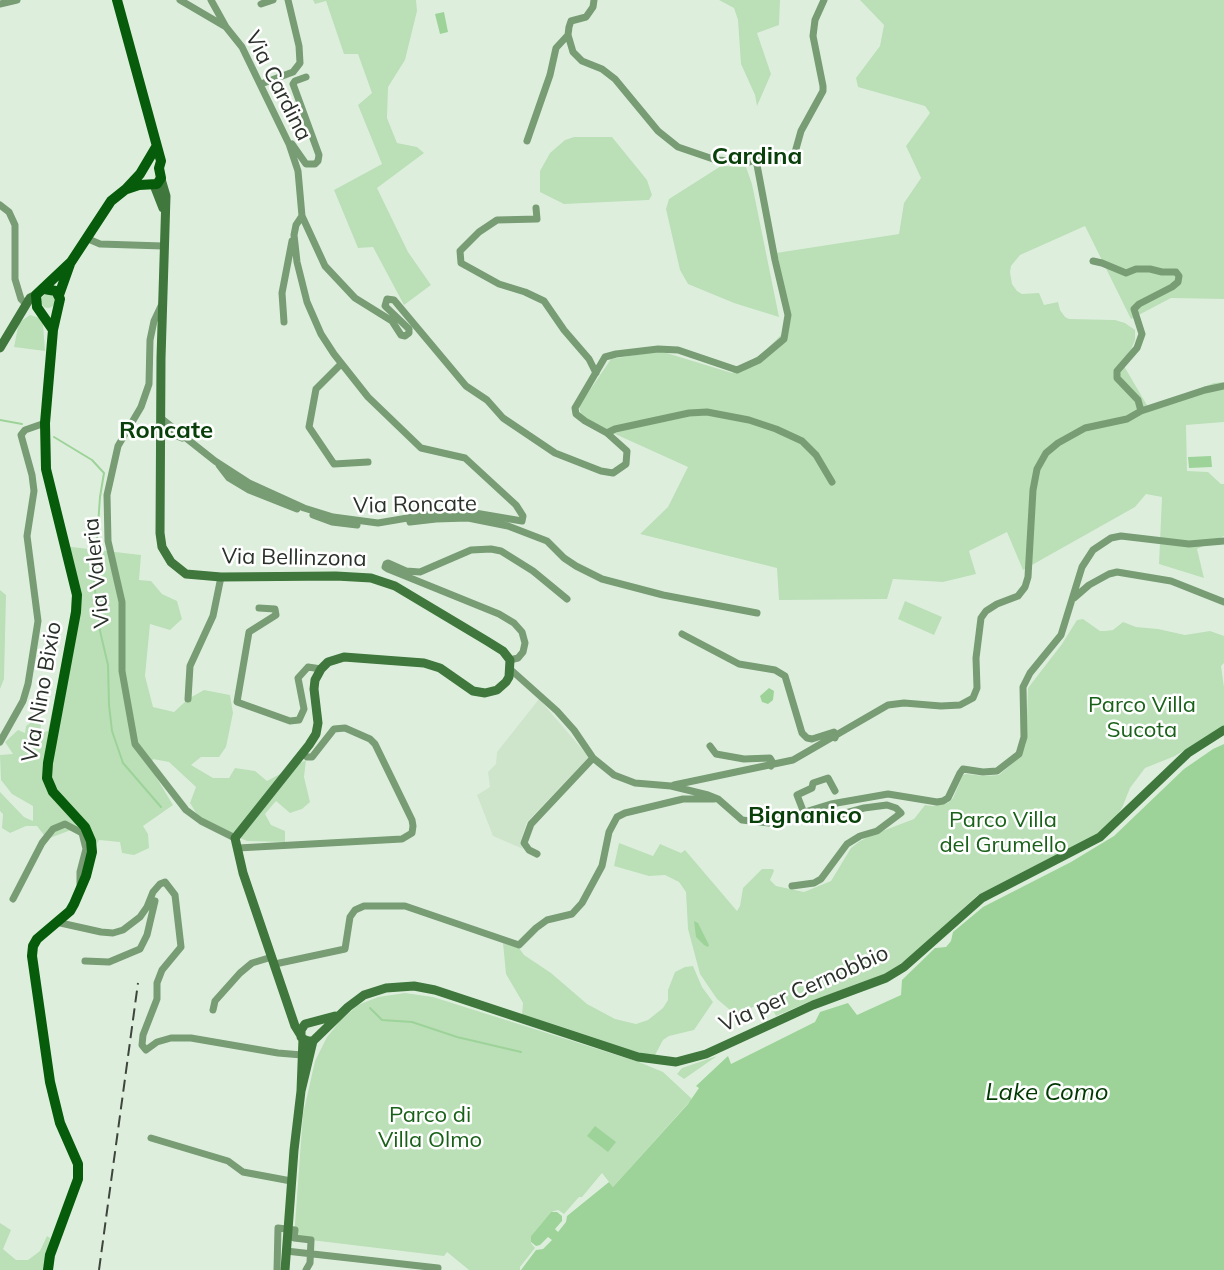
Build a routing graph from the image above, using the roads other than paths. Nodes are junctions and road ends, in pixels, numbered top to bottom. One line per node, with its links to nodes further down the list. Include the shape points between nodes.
1 (17, 0): 9 (street)
2 (117, 0): 17 (main road, Via Bellinzona)
3 (180, 0): 11 (street, Via Cardina)
4 (211, 0): 11 (street)
5 (273, 0): 10 (street)
6 (288, 0): 14 (street, via 300,63 293,72)
7 (594, 0): 12 (street, via 586,17 571,21)
8 (824, 0): 18 (street, via 813,36 823,91 801,131 792,159)
9 (0, 3)
10 (261, 4)
11 (226, 27): 14 (street, Via Cardina, via 242,47)
12 (568, 35): 16 (street, via 556,48); 18 (street, via 573,52 615,79 658,131 678,147 724,162)
13 (306, 77): 15 (street, via 293,84 319,155 315,164 301,160)
14 (261, 84): 15 (street, Via Cardina)
15 (272, 111): 24 (street, Via Cardina, via 298,171)
16 (527, 141)
17 (156, 147): 19 (main road); 20 (main road, Via Bellinzona, via 161,161)
18 (753, 160): 41 (street, via 786,298 784,339 759,360 737,370 678,350 658,349 605,357)
19 (143, 169): 20 (main road, via 141,179); 20 (main road, via 153,164); 21 (main road)
20 (155, 179): 21 (main road); 27 (main road, Via Bellinzona, via 164,210)
21 (126, 189): 26 (main road, via 111,201)
22 (0, 205): 32 (street, via 15,225 15,279)
23 (536, 208): 41 (street, via 537,219 497,220 479,232 460,251 461,263 499,284 544,301)
24 (302, 216): 25 (street); 46 (street, via 325,266 355,298 392,321 405,336 409,329 385,306 387,299 394,300 466,386 487,400 503,418 555,453 613,473 626,464 627,451)
25 (294, 235): 37 (street, via 282,293); 40 (street, via 307,302 321,334)
26 (86, 238): 27 (street, via 100,244); 29 (main road)
27 (163, 246): 33 (main road, Via Bellinzona)
28 (1093, 261): 43 (street, via 1126,273 1150,269 1176,272 1179,276 1173,286 1134,309 1142,334 1137,348 1117,371 1117,378 1138,400)
29 (71, 262): 30 (main road); 31 (main road)
30 (40, 292): 31 (main road, via 53,289); 32 (main road); 35 (main road, via 35,303)
31 (59, 295): 34 (main road)
32 (26, 304): 36 (main road)
33 (162, 304): 44 (main road, Via Bellinzona); 74 (street, Via Valeria, via 150,340 149,384 141,407 118,446 107,495 108,541 122,602 122,671 135,744 186,810)
34 (58, 308): 35 (main road, via 50,313); 38 (main road, Via Nino Bixio)
35 (41, 311): 36 (main road); 38 (main road)
36 (20, 316): 39 (main road)
37 (284, 322)
38 (53, 330): 45 (main road, Via Nino Bixio)
39 (0, 348)
40 (341, 364): 49 (street, via 368,397 421,447 465,458 516,505 522,521 469,512 378,523 333,517 249,483); 50 (street, via 316,390 309,427 334,464)
41 (597, 373): 46 (street, via 575,408 576,414)
42 (1224, 386): 43 (street)
43 (1141, 411): 64 (street, via 1127,419 1085,428 1058,443 1040,461 1033,490 1028,577 1018,596 997,604 981,618 973,698 960,705 888,705)
44 (162, 419): 47 (main road, Via Bellinzona); 48 (street)
45 (45, 423): 65 (street, via 21,435 34,491 27,536 38,621 23,701); 79 (main road, Via Nino Bixio, via 49,484 77,595 47,778 53,792 85,827 91,841 90,862)
46 (607, 433): 51 (street, via 689,413 707,412 749,420 802,441 816,455)
47 (162, 434): 48 (street); 53 (main road, Via Bellinzona, via 162,547 171,562 186,574)
48 (191, 442): 49 (street)
49 (215, 461): 58 (street, Via Roncate, via 229,478 249,490 333,522 379,527 468,518 508,526 548,540 564,558 602,579)
50 (368, 462)
51 (832, 482)
52 (1224, 541): 55 (street, via 1201,544 1111,538 1087,557)
53 (221, 577): 60 (main road, Via Bellinzona, via 371,578 395,586 478,635 503,651); 62 (street, via 213,616 190,666)
54 (567, 598): 60 (street, via 533,571 491,549 471,550 420,572 386,564 388,569 514,623 525,643 523,652)
55 (1074, 598): 56 (street, via 1089,585 1117,572 1171,581); 73 (street, via 1061,635 1026,681 1023,746 1008,764 990,773 963,769 948,798 942,801 888,794)
56 (1224, 602)
57 (259, 608): 61 (street, via 275,609 276,615 249,632 237,702 290,721 299,720 304,709 298,678 308,667)
58 (757, 613)
59 (682, 634): 64 (street, via 739,664 775,670 784,676 802,733 812,739 834,732)
60 (510, 665): 61 (main road, via 509,677 502,687 485,693 473,691 440,668 424,663 344,657); 68 (street, via 574,730)
61 (321, 669): 67 (main road, via 314,689 316,734)
62 (188, 699)
63 (1224, 730): 86 (main road, Via per Cernobbio, via 1188,753 1100,837 982,898 904,967 692,1059 676,1062 638,1057 506,1012 414,986 364,995)
64 (835, 738): 69 (street, via 793,760)
65 (0, 742)
66 (710, 746): 69 (street, via 716,754 770,758)
67 (303, 753): 74 (main road); 75 (street, via 312,758 334,729 345,728 370,739 412,820 412,833 402,839)
68 (593, 758): 70 (street, via 614,775 635,783); 76 (street, via 531,824 524,843)
69 (771, 766): 70 (street)
70 (671, 786): 72 (street)
71 (835, 792): 73 (street, via 828,778 813,783 812,788 797,795)
72 (717, 799): 73 (street, via 742,820 755,822 769,823); 83 (street, via 683,799 617,817 609,832 602,866 582,903 572,914 547,920 519,945 405,906 364,906 350,916 345,949)
73 (805, 812): 78 (street, via 820,820 875,807 896,808 901,813 876,831 847,844 821,879)
74 (235, 838): 75 (main road)
75 (238, 848): 83 (main road)
76 (537, 854)
77 (160, 884): 81 (street, via 140,917 123,930 101,932); 82 (street, via 140,949 109,962); 90 (street, via 165,882 175,895 181,947 162,970 157,983 142,1045 146,1050 171,1038 191,1038)
78 (792, 886)
79 (80, 890): 80 (street, via 86,849 82,833 65,824 53,829 42,843); 81 (main road, Via Nino Bixio, via 70,911)
80 (13, 899)
81 (56, 922): 99 (main road, Via Nino Bixio, via 33,946 32,956 51,1082 60,1123 78,1164 78,1179)
82 (85, 961)
83 (273, 961): 84 (main road); 85 (street, via 252,963 215,1001)
84 (290, 1008): 87 (main road); 88 (main road)
85 (213, 1010)
86 (340, 1014): 87 (main road, Via per Cernobbio); 89 (main road, Via per Cernobbio)
87 (309, 1023): 88 (main road, via 301,1028); 89 (main road, via 318,1028)
88 (302, 1038): 89 (main road); 90 (main road)
89 (316, 1038): 91 (main road)
90 (302, 1054): 91 (main road)
91 (301, 1090): 93 (main road)
92 (151, 1138): 93 (street, via 228,1161 243,1172)
93 (291, 1182): 94 (main road)
94 (288, 1229): 95 (main road); 96 (street, via 295,1230 294,1238 311,1240); 100 (street, via 278,1228)
95 (286, 1251): 96 (street); 101 (main road)
96 (310, 1254): 98 (street); 102 (street)
97 (438, 1268): 98 (street)
98 (427, 1269)
99 (48, 1270)
100 (277, 1270)
101 (285, 1270)
102 (306, 1270)

